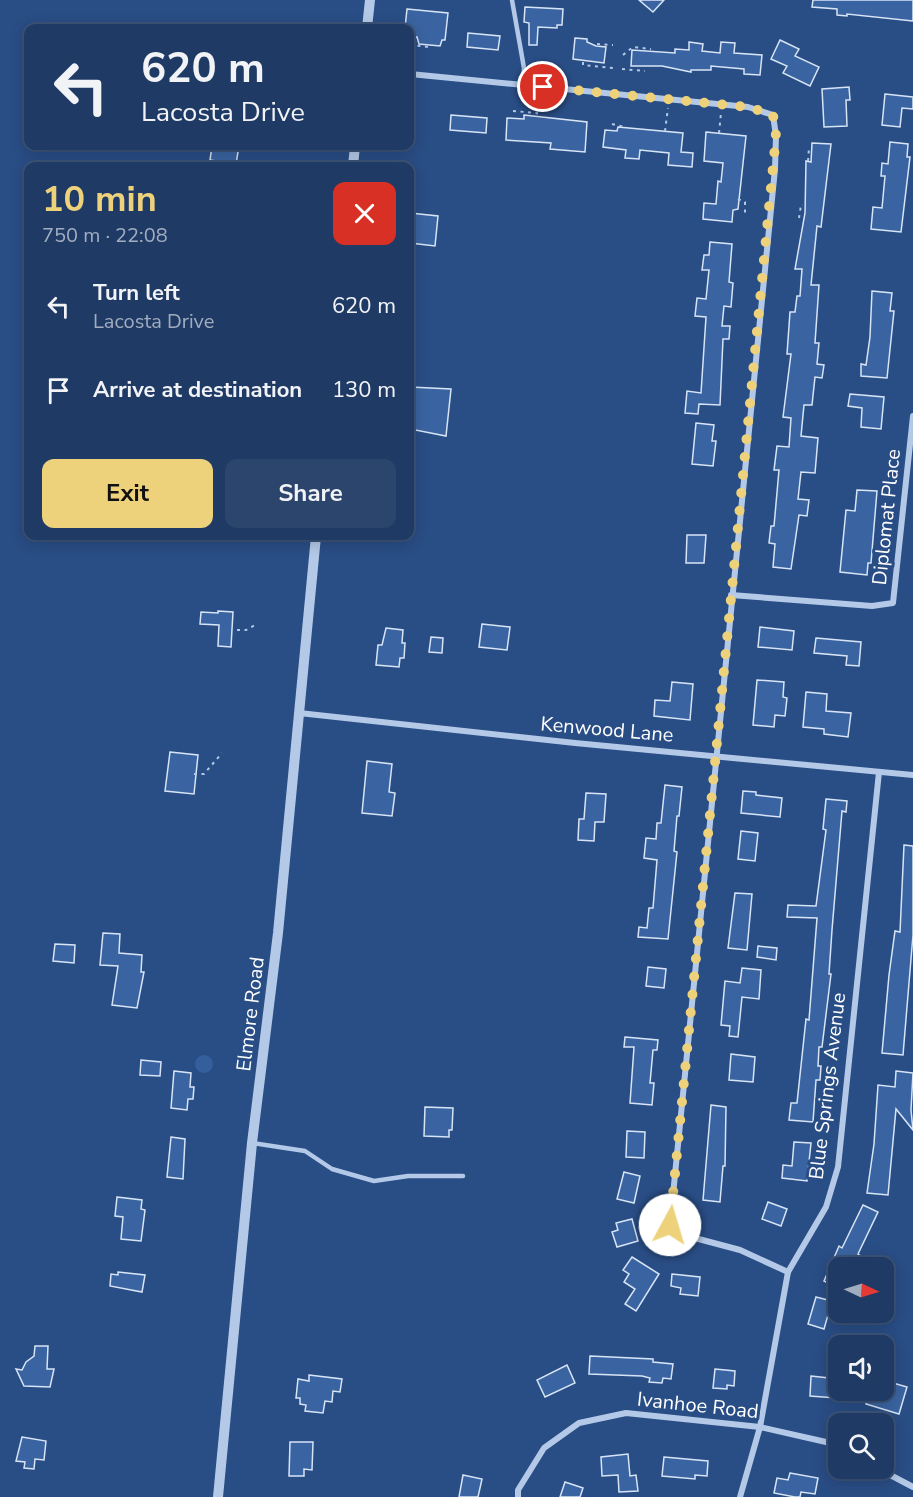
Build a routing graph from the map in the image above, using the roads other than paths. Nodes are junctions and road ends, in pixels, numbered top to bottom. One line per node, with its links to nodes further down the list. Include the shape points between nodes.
1 (369, 0): 3 (street)
2 (512, 0): 5 (lane, via 524,68)
3 (366, 24)
4 (414, 74): 5 (street)
5 (523, 86): 8 (street, via 748,107 773,115 775,169)
6 (913, 416): 8 (street, Diplomat Place, via 893,603 872,606)
7 (316, 540): 9 (street, Elmore Road)
8 (731, 596): 10 (street)
9 (298, 712): 10 (street, Kenwood Lane); 13 (street, Elmore Road, via 278,933)
10 (716, 755): 11 (street, Kenwood Lane); 15 (street, via 670,1225 676,1233 740,1250)
11 (879, 772): 12 (street, Kenwood Lane); 15 (street, Blue Springs Avenue, via 838,1167 826,1207)
12 (913, 775)
13 (252, 1143): 14 (lane, via 305,1151 332,1169 374,1181 408,1176); 20 (street, Elmore Road)
14 (463, 1176)
15 (788, 1272): 16 (street, Blue Springs Avenue)
16 (760, 1427): 17 (street, Ivanhoe Road); 21 (street, Ivanhoe Road, via 626,1413 579,1423 544,1448 518,1490); 22 (street, Blue Springs Avenue)
17 (828, 1443)
18 (894, 1477): 19 (street)
19 (913, 1487)
20 (218, 1497)
21 (518, 1497)
22 (740, 1497)

